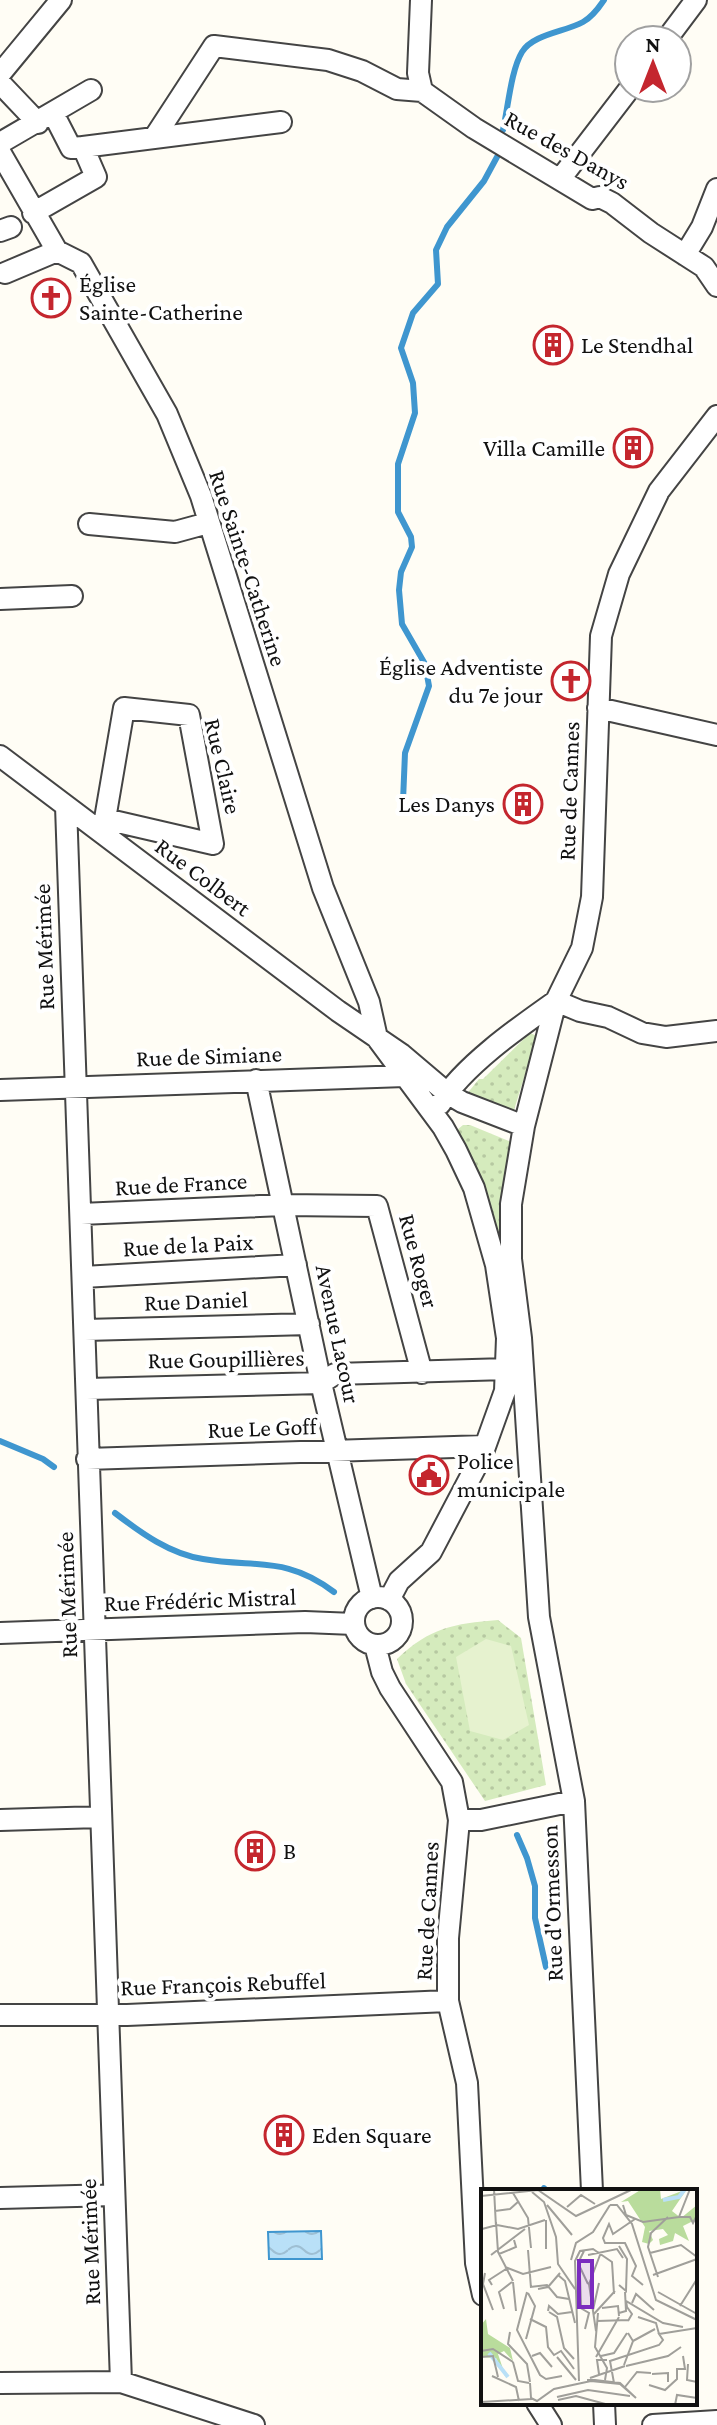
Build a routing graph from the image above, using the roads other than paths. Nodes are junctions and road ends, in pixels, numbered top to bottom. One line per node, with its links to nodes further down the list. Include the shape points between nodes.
1 (61, 0): 5 (street)
2 (421, 0): 8 (street)
3 (696, 0): 4 (street)
4 (678, 24)
5 (0, 74)
6 (0, 83): 10 (street)
7 (91, 90): 10 (street)
8 (422, 91): 12 (street, via 397,89 328,60 214,46); 16 (street, Rue des Danys)
9 (618, 104): 16 (street)
10 (45, 118): 13 (street); 14 (street, via 71,148)
11 (281, 122): 12 (street)
12 (154, 138): 14 (street)
13 (0, 143)
14 (83, 147): 18 (street, via 96,177)
15 (0, 152): 18 (street, Rue Sainte-Catherine, via 17,179)
16 (561, 178): 20 (street, Rue des Danys, via 592,199 612,203)
17 (717, 189): 20 (street)
18 (22, 221): 19 (street, Rue Sainte-Catherine)
19 (57, 251): 21 (street); 25 (street, Rue Sainte-Catherine, via 81,263 167,414)
20 (685, 255): 22 (street, Rue des Danys, via 704,267)
21 (5, 273)
22 (717, 286)
23 (717, 416): 24 (street, Rue de Cannes)
24 (709, 441): 29 (street, Rue de Cannes, via 659,491 619,574 601,636)
25 (208, 523): 26 (street, via 175,532); 36 (street, Rue Sainte-Catherine, via 323,888 369,1002)
26 (89, 524)
27 (72, 596): 28 (street)
28 (0, 599)
29 (598, 708): 30 (street); 34 (street, Rue de Cannes, via 592,897 582,948)
30 (717, 735)
31 (0, 756): 32 (street, Rue Colbert)
32 (66, 806): 33 (street, Rue Colbert); 39 (street, Rue Mérimée)
33 (101, 824): 33 (street, Rue Claire, via 213,844 189,715 124,708); 36 (street, Rue Colbert)
34 (556, 1001): 35 (street, via 642,1033 666,1037); 41 (street, Rue de Cannes); 43 (street, Rue de Cannes)
35 (717, 1031)
36 (377, 1038): 37 (street, Rue Colbert)
37 (411, 1072): 38 (street, Rue de Simiane); 41 (street, Rue Colbert); 42 (street, Rue Colbert)
38 (256, 1080): 39 (street, Rue de Simiane); 44 (street, Avenue Lacour)
39 (75, 1088): 40 (street, Rue de Simiane); 45 (street, Rue Mérimée)
40 (0, 1090)
41 (447, 1093): 42 (street, Rue de Cannes); 43 (street, Rue Colbert)
42 (433, 1114): 50 (street, via 466,1169 487,1228 500,1284)
43 (524, 1126): 55 (street, Rue de Cannes, via 510,1238)
44 (283, 1205): 45 (street, Rue de France); 46 (street, Avenue Lacour); 51 (street, Rue Roger, via 377,1206)
45 (81, 1214): 47 (street, Rue Mérimée)
46 (296, 1265): 47 (street, Rue de la Paix); 48 (street, Avenue Lacour)
47 (83, 1277): 49 (street, Rue Mérimée)
48 (309, 1324): 49 (street, Rue Daniel); 52 (street, Avenue Lacour)
49 (85, 1330): 53 (street, Rue Mérimée)
50 (507, 1369): 51 (street, Rue Goupillières); 54 (street)
51 (422, 1373): 52 (street, Rue Goupillières, via 335,1374)
52 (321, 1383): 53 (street, Rue Goupillières); 57 (street, Avenue Lacour)
53 (87, 1389): 58 (street, Rue Mérimée)
54 (494, 1423): 55 (street, via 514,1420); 56 (street)
55 (526, 1427): 60 (street, Rue de Cannes)
56 (485, 1446): 57 (street, Rue Le Goff); 59 (street, via 431,1552)
57 (338, 1452): 58 (street, Rue Le Goff); 59 (street, Avenue Lacour)
58 (87, 1459): 62 (street, Rue Mérimée)
59 (380, 1599): 61 (street, via 360,1605); 64 (street, via 399,1609 401,1629 388,1643)
60 (539, 1617): 65 (street, Rue d'Ormesson)
61 (354, 1624): 62 (street, Rue Frédéric Mistral); 64 (street, via 361,1638)
62 (95, 1629): 63 (street, Rue Frédéric Mistral); 66 (street, Rue Mérimée)
63 (0, 1633)
64 (375, 1645): 68 (street, Rue de Cannes, via 390,1688 452,1782)
65 (574, 1801): 68 (street); 72 (street, Rue d'Ormesson)
66 (100, 1817): 67 (street); 70 (street, Rue Mérimée)
67 (0, 1820)
68 (459, 1820): 69 (street, Rue de Cannes)
69 (448, 2001): 70 (street, Rue François Rebuffel); 75 (street, Rue de Cannes, via 467,2083)
70 (108, 2014): 71 (street, Rue François Rebuffel); 73 (street, Rue Mérimée)
71 (0, 2015)
72 (592, 2189)
73 (114, 2195): 74 (street); 76 (street, Rue Mérimée)
74 (0, 2198)
75 (481, 2286)
76 (121, 2382): 77 (street); 80 (street)
77 (0, 2383)
78 (538, 2405): 83 (street)
79 (604, 2405): 84 (street)
80 (191, 2415): 82 (street)
81 (717, 2421): 85 (street)
82 (254, 2425)
83 (551, 2425)
84 (605, 2425)
85 (653, 2425)

